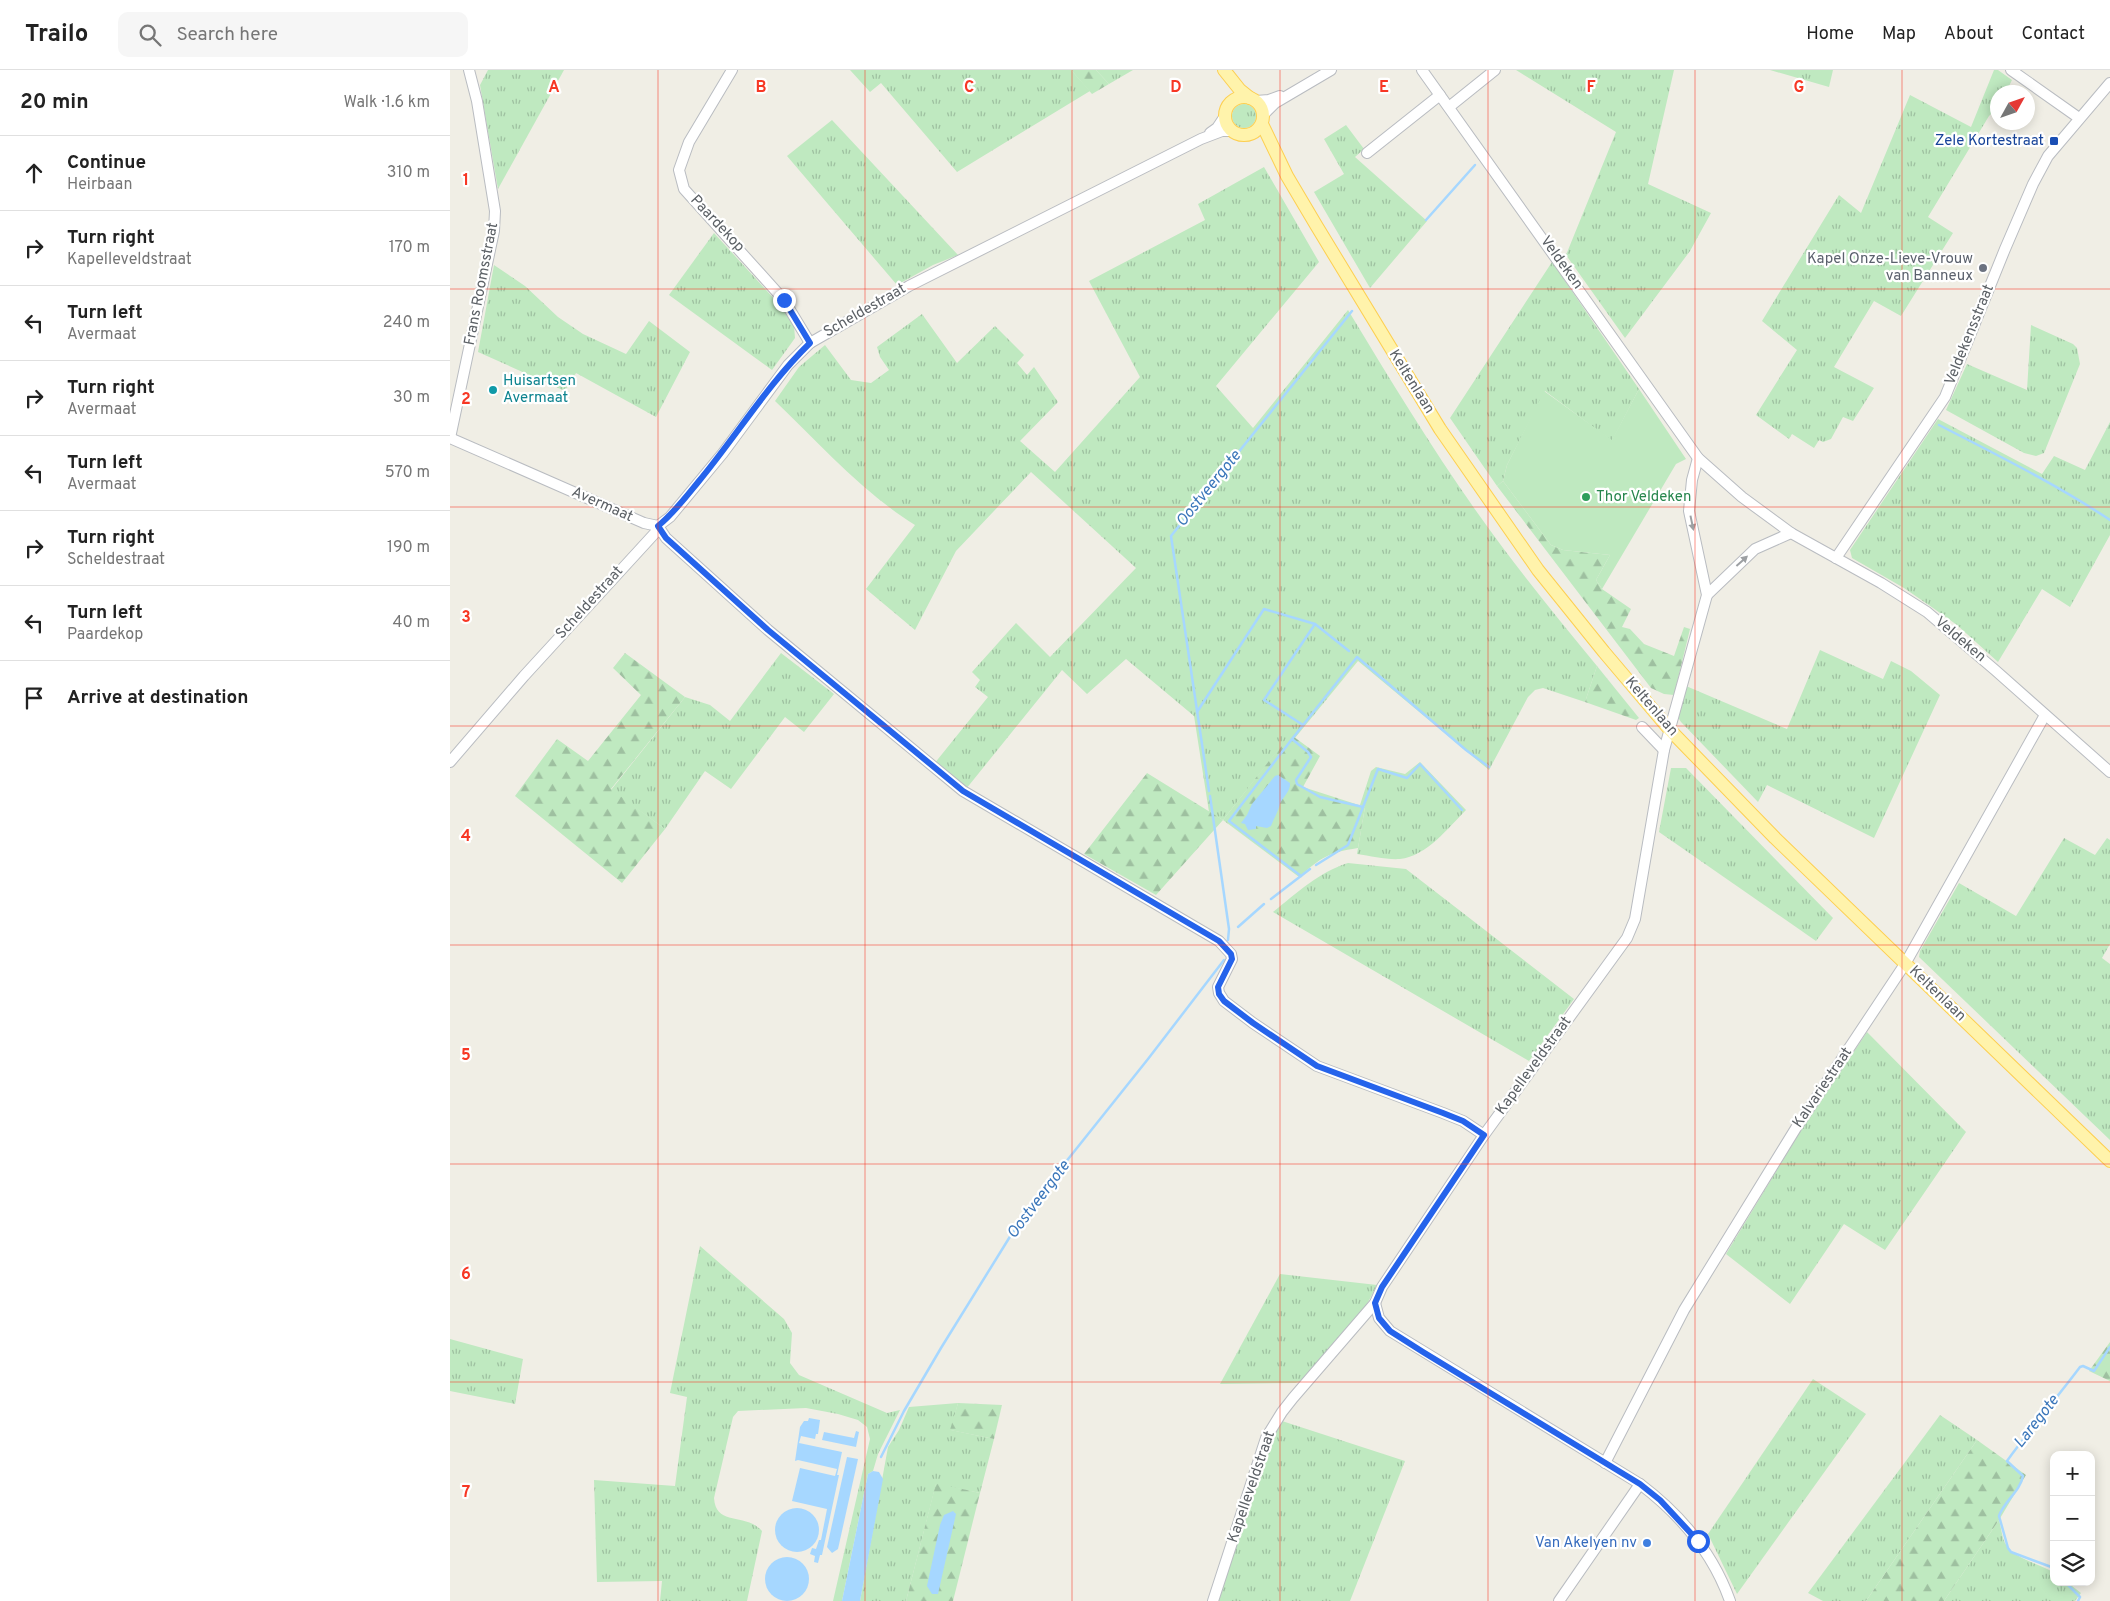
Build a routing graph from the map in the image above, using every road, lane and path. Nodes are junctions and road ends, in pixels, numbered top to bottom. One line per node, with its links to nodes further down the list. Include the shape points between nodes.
1 (470, 70): 23 (street, Frans Roomsstraat, via 495,211 492,240)
2 (732, 70): 22 (street, Paardekop, via 689,142 679,170 684,189 784,300)
3 (1223, 70): 11 (main road, Keltenlaan); 12 (main road, Keltenlaan)
4 (1331, 70): 9 (street)
5 (1422, 70): 10 (street, Veldeken)
6 (1495, 70): 13 (street)
7 (2011, 70): 15 (street)
8 (2110, 82): 15 (street, Veldekensstraat)
9 (1290, 93): 11 (street, via 1269,100); 16 (street, via 1275,103)
10 (1440, 95): 13 (street, Veldeken); 20 (street)
11 (1253, 100): 12 (main road, via 1242,97); 16 (main road, Keltenlaan, via 1260,106)
12 (1231, 103): 14 (main road)
13 (1449, 106): 24 (street, Veldeken)
14 (1225, 116): 17 (main road); 19 (street, Scheldestraat, via 1217,128)
15 (2079, 118): 27 (street, Veldekensstraat, via 2048,156 2033,184 1945,397)
16 (1262, 120): 18 (main road, via 1256,131); 21 (main road, Keltenlaan)
17 (1232, 131): 18 (main road, Keltenlaan); 19 (street, Scheldestraat)
18 (1246, 135): 21 (main road, Keltenlaan, via 1266,149)
19 (1200, 139): 22 (street, Scheldestraat, via 909,286)
20 (1367, 153)
21 (1287, 176): 31 (main road, Keltenlaan, via 1397,361 1494,508 1570,610)
22 (810, 343): 25 (street, Scheldestraat, via 788,365 723,453)
23 (450, 438): 25 (street, Avermaat, via 644,523)
24 (1698, 458): 26 (street, Veldeken, via 1742,497); 28 (street, one-way to 28, via 1689,511)
25 (658, 526): 33 (street, Scheldestraat); 36 (street, via 666,538 768,630 963,791 1219,941 1232,959 1218,987 1219,994 1253,1023 1317,1066 1456,1118)
26 (1791, 533): 27 (street, Veldeken); 28 (street, one-way to 26, via 1755,550)
27 (1836, 558): 29 (street, Veldeken, via 1927,612)
28 (1707, 595): 31 (street, Kapelleveldstraat)
29 (2045, 715): 34 (street, Veldeken); 35 (street, Kalvariestraat)
30 (1642, 727): 32 (street)
31 (1670, 730): 32 (street, Kapelleveldstraat); 35 (main road, Keltenlaan)
32 (1664, 750): 36 (street, Kapelleveldstraat, via 1636,920 1627,938)
33 (450, 762)
34 (2110, 772)
35 (1905, 964): 37 (main road, Keltenlaan); 39 (street, Kalvariestraat, via 1796,1128 1684,1310)
36 (1484, 1135): 38 (street, Kapelleveldstraat, via 1382,1287)
37 (2110, 1161)
38 (1375, 1303): 39 (street, via 1379,1318 1390,1331); 41 (street, Kapelleveldstraat, via 1293,1398 1266,1438)
39 (1605, 1463): 40 (street)
40 (1640, 1484): 42 (street); 43 (street, via 1660,1500 1698,1541 1714,1564)
41 (1213, 1601)
42 (1559, 1601)
43 (1730, 1601)

